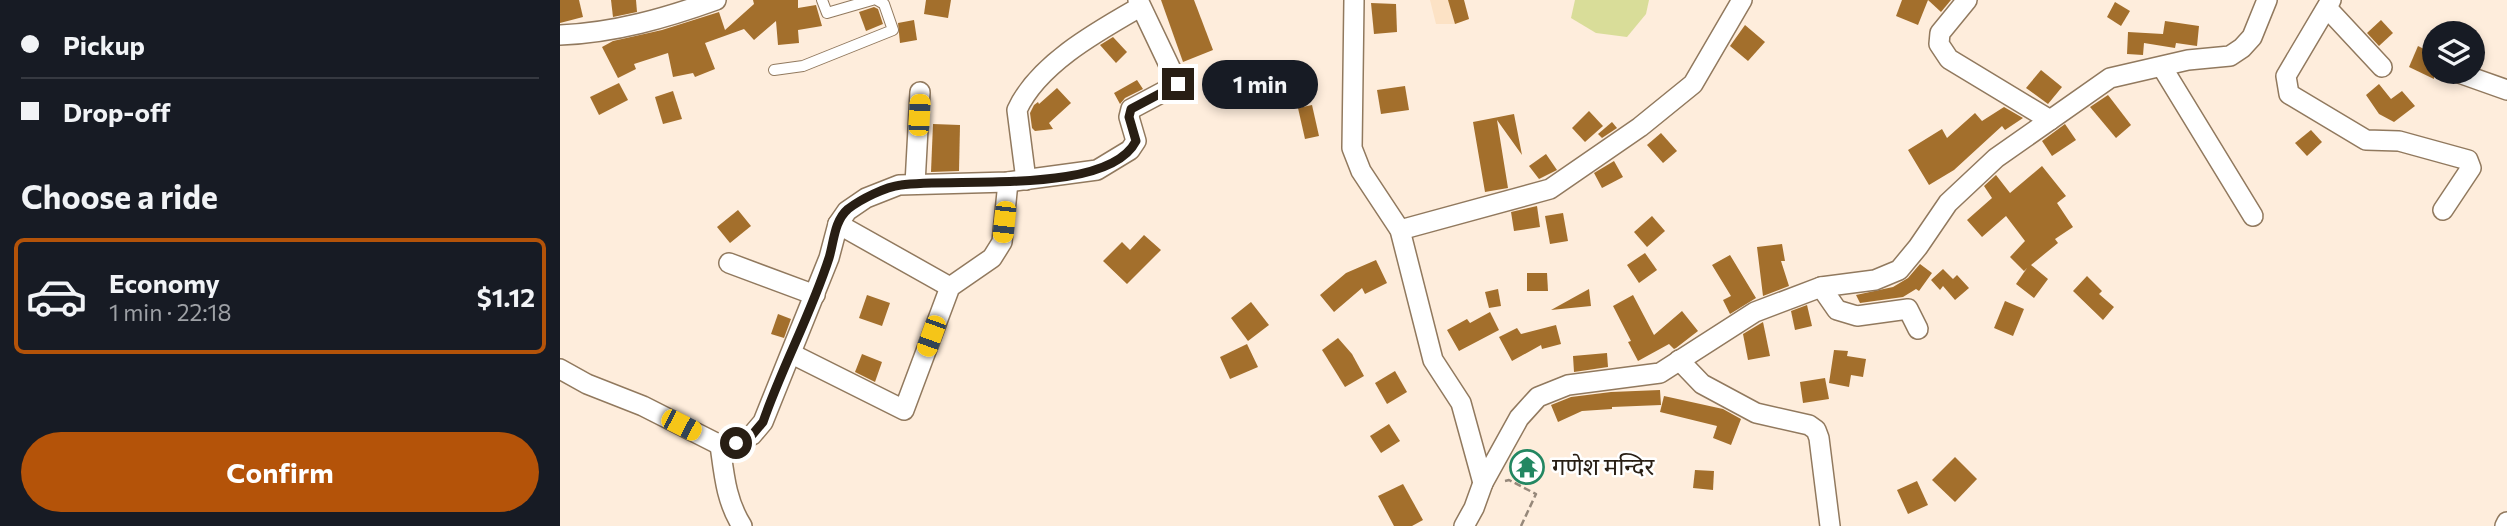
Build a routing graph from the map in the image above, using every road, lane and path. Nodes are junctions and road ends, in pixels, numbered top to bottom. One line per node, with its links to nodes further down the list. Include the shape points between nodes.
1 (716, 0): 10 (street, via 676,15 594,34)
2 (822, 0): 3 (lane, via 827,13)
3 (875, 0): 13 (lane, via 884,4 893,30 803,66)
4 (1354, 0): 23 (street, via 1352,148 1361,171)
5 (1742, 0): 23 (street, via 1693,84 1550,190)
6 (1967, 0): 17 (street, via 1940,33 1939,44 1949,59)
7 (2267, 0): 11 (street, via 2252,37 2230,56)
8 (1139, 4): 18 (street, via 1051,66 1022,99 1017,110); 18 (street, via 1178,84 1131,109 1136,141 1116,160 1083,173)
9 (2329, 4): 12 (street); 20 (street, via 2287,76 2289,94 2366,140 2399,141 2468,160 2470,168)
10 (560, 35)
11 (2162, 66): 17 (street, via 2110,78); 21 (street)
12 (2382, 67)
13 (774, 70)
14 (2485, 82): 15 (street)
15 (2507, 90)
16 (920, 92): 19 (street)
17 (2050, 120): 26 (street, via 1996,158 1948,203 1899,270 1875,280)
18 (1017, 181): 19 (street); 25 (street, via 999,251)
19 (915, 184): 22 (street, via 866,198)
20 (2443, 210)
21 (2253, 216)
22 (838, 224): 25 (street); 27 (street)
23 (1400, 230): 33 (street, via 1433,360 1461,403)
24 (729, 263): 27 (street)
25 (950, 287): 29 (street, via 904,410)
26 (1821, 287): 28 (street, via 1837,310 1857,316 1908,309); 30 (street, via 1755,312)
27 (815, 295): 29 (street)
28 (1917, 329)
29 (792, 354): 32 (street, via 763,422 752,435)
30 (1679, 360): 33 (street, via 1660,373 1568,386 1538,397 1519,418); 37 (street, via 1702,384 1756,413 1816,429)
31 (560, 369): 32 (street)
32 (720, 445): 34 (street, via 731,508)
33 (1483, 483): 35 (street); 36 (path, via 1509,480 1536,494)
34 (742, 526)
35 (1464, 526)
36 (1521, 526)
37 (1830, 526)

